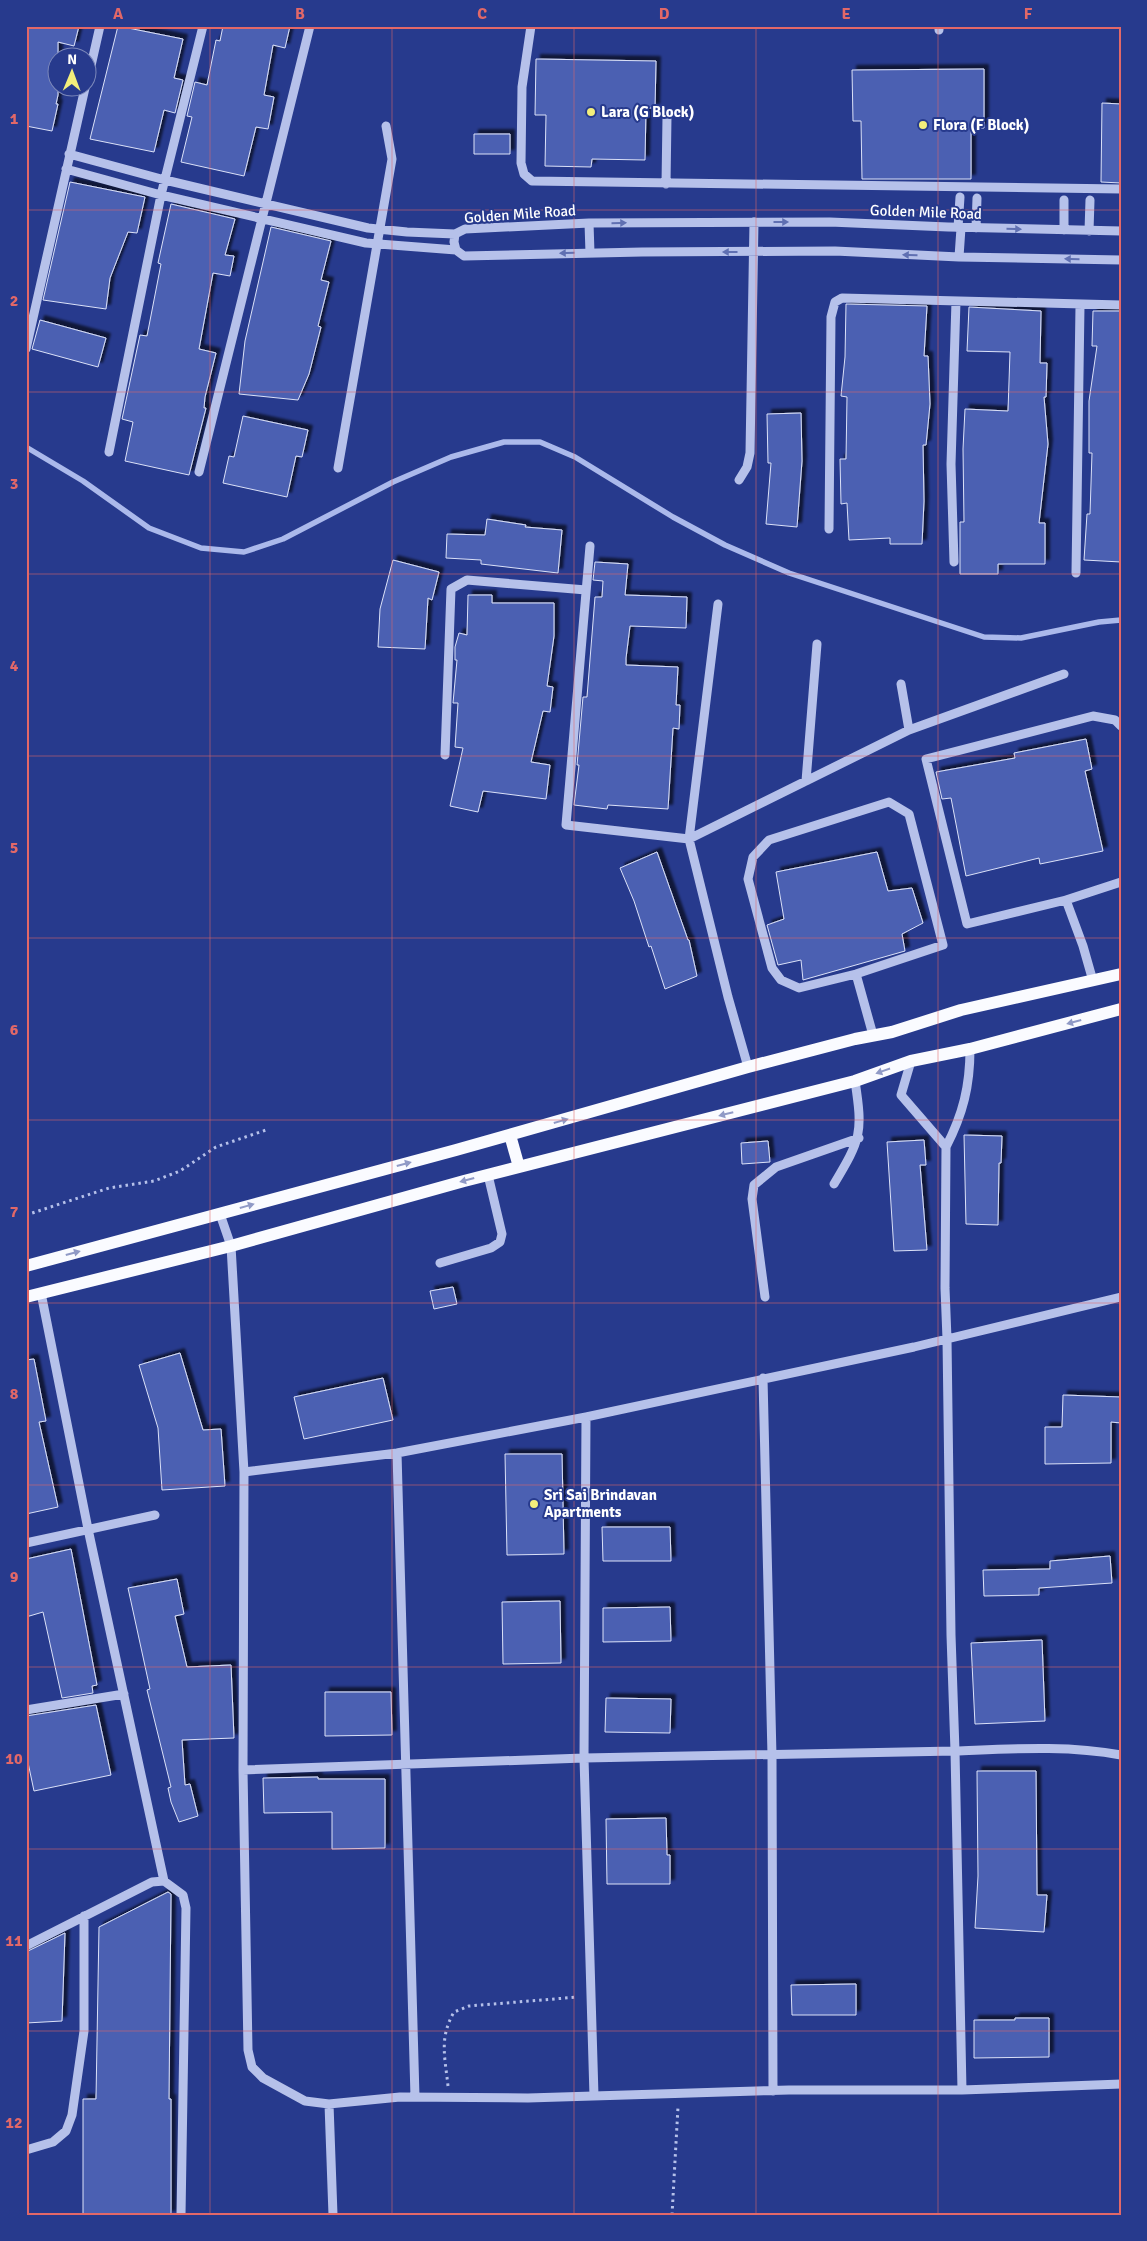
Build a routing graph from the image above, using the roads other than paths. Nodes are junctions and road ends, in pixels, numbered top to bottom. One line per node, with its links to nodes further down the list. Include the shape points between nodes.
1 (100, 26): 5 (street)
2 (203, 26): 11 (street)
3 (310, 26): 19 (street)
4 (532, 26): 12 (street, via 522,88 521,163 524,174 540,183)
5 (95, 48)
6 (83, 98): 9 (street)
7 (666, 117): 12 (street)
8 (386, 126): 25 (street, via 392,159)
9 (69, 154): 10 (street); 11 (street)
10 (66, 169): 14 (street); 39 (street)
11 (165, 180): 14 (street); 19 (street)
12 (666, 184): 13 (street)
13 (1121, 190)
14 (161, 195): 20 (street); 40 (street)
15 (960, 197): 23 (street)
16 (977, 198): 24 (street)
17 (1064, 200): 26 (street)
18 (1090, 200): 27 (street)
19 (267, 203): 20 (street); 25 (street)
20 (264, 219): 30 (street); 42 (street)
21 (754, 222): 22 (street, Golden Mile Road, one-way to 21); 23 (street, Golden Mile Road, one-way to 23); 32 (street)
22 (589, 223): 29 (street, Golden Mile Road, via 465,229); 33 (street)
23 (960, 228): 24 (street, Golden Mile Road); 34 (street)
24 (976, 228): 26 (street, Golden Mile Road, one-way to 26)
25 (380, 229): 29 (street); 30 (street)
26 (1064, 230): 27 (street, Golden Mile Road)
27 (1090, 230): 28 (street, Golden Mile Road)
28 (1121, 231)
29 (455, 234): 31 (street, Golden Mile Road)
30 (377, 244): 31 (street); 41 (street)
31 (456, 250): 33 (street, one-way to 31, via 464,256)
32 (754, 252): 33 (street, one-way to 33); 34 (street, one-way to 32, via 836,251); 43 (street, via 750,453 747,467)
33 (590, 253)
34 (959, 257): 35 (street, one-way to 34)
35 (1121, 260)
36 (956, 301): 38 (street); 44 (street, via 842,298 835,302 831,317); 46 (street, via 951,464)
37 (1121, 305): 38 (street)
38 (1080, 306): 47 (street)
39 (26, 349)
40 (109, 452)
41 (338, 468)
42 (199, 472)
43 (739, 480)
44 (829, 529)
45 (590, 546): 48 (street)
46 (954, 562)
47 (1076, 573)
48 (586, 590): 55 (street, via 467,580 450,589); 57 (street, via 566,824)
49 (718, 604): 57 (street)
50 (817, 644): 56 (street)
51 (1064, 674): 54 (street)
52 (901, 684): 54 (street)
53 (1121, 726): 59 (street, via 1115,720 1093,716 926,759 968,924)
54 (910, 730): 56 (street)
55 (445, 755)
56 (806, 781): 57 (street)
57 (689, 839): 67 (street)
58 (1121, 882): 59 (street)
59 (1066, 900): 62 (street)
60 (856, 974): 60 (street, via 799,988 781,980 772,968 748,879 753,857 769,840 889,802 909,814 944,945); 64 (street)
61 (1121, 974): 62 (main road)
62 (1093, 981): 64 (main road, via 962,1010)
63 (1121, 1009): 65 (main road, one-way to 65)
64 (873, 1036): 67 (main road)
65 (970, 1049): 66 (main road); 71 (street, via 966,1094 959,1122)
66 (911, 1061): 68 (main road, one-way to 68); 71 (street, via 901,1096)
67 (748, 1067): 69 (main road, one-way to 67)
68 (855, 1081): 70 (street); 72 (main road, one-way to 72)
69 (510, 1135): 72 (main road); 75 (main road, one-way to 69)
70 (859, 1138): 74 (street); 81 (street, via 776,1167 754,1185 752,1199)
71 (946, 1147): 83 (street)
72 (519, 1167): 73 (main road)
73 (488, 1175): 76 (main road, one-way to 76); 77 (street, via 502,1234 500,1242 491,1248)
74 (834, 1184)
75 (220, 1214): 76 (street); 78 (main road, one-way to 75)
76 (231, 1246): 79 (main road); 87 (street)
77 (440, 1263)
78 (26, 1266)
79 (41, 1293): 80 (main road); 89 (street)
80 (26, 1297)
81 (765, 1297)
82 (1121, 1297): 83 (street)
83 (947, 1339): 84 (street); 93 (street)
84 (763, 1378): 85 (street); 95 (street)
85 (586, 1418): 86 (street); 96 (street)
86 (397, 1454): 87 (street); 97 (street)
87 (244, 1472): 98 (street)
88 (155, 1515): 89 (street)
89 (88, 1529): 90 (street); 91 (street)
90 (26, 1543)
91 (124, 1694): 92 (street); 99 (street)
92 (26, 1710)
93 (956, 1751): 94 (street, via 1020,1749); 95 (street); 103 (street)
94 (1121, 1755)
95 (772, 1756): 96 (street); 104 (street)
96 (584, 1758): 97 (street); 105 (street)
97 (405, 1765): 98 (street); 106 (street)
98 (243, 1770): 107 (street, via 248,2050 252,2067 263,2078 305,2100)
99 (164, 1881): 100 (street, via 141,1886); 109 (street, via 183,1895 186,1908)
100 (84, 1916): 101 (street); 108 (street, via 84,2031 72,2115 66,2131 53,2142)
101 (26, 1946)
102 (1121, 2084): 103 (street)
103 (962, 2090): 104 (street)
104 (772, 2091): 105 (street)
105 (594, 2096): 106 (street)
106 (415, 2097): 107 (street)
107 (329, 2104): 110 (street)
108 (26, 2150)
109 (180, 2215)
110 (333, 2215)

